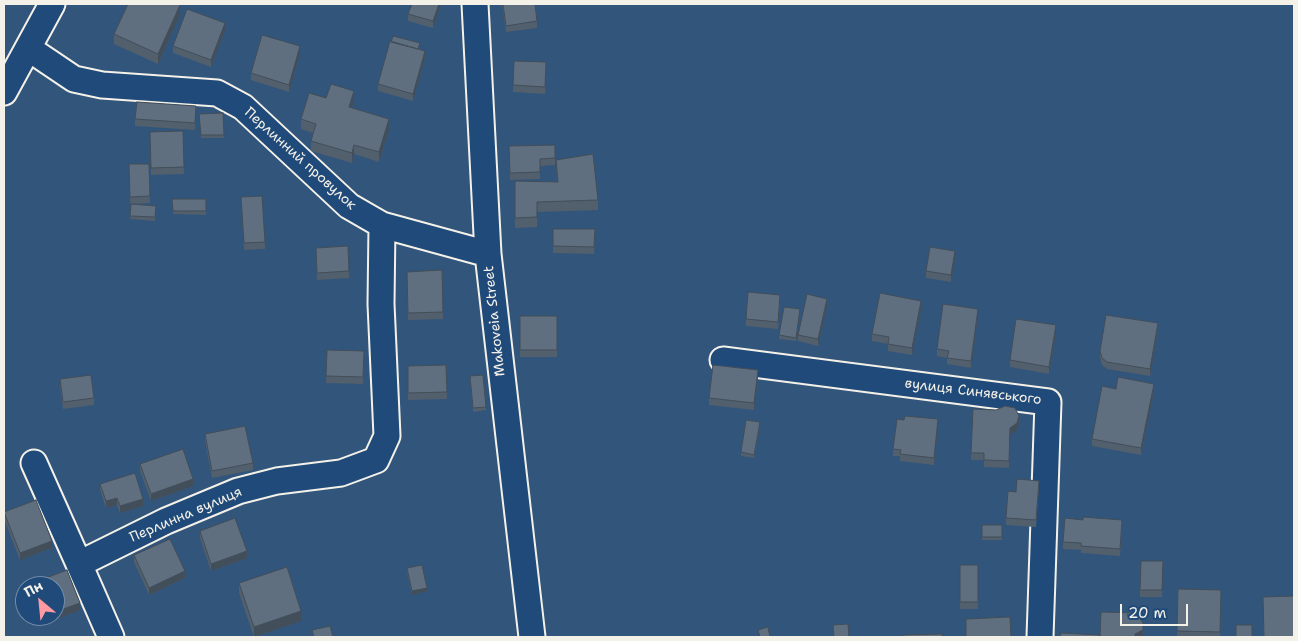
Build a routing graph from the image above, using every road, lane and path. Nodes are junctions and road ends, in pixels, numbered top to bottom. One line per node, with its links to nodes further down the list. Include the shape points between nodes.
1 (52, 4): 3 (street)
2 (475, 4): 6 (street, Makoveia Street)
3 (28, 48): 4 (street); 5 (street, Перлинний провулок, via 74,79 102,85 217,93 243,107 349,206)
4 (4, 92)
5 (382, 225): 6 (street, Перлинний провулок); 9 (street, Перлинна вулиця, via 381,304 388,436 376,460 341,473 277,481 238,491 166,521)
6 (488, 254): 11 (street, Makoveia Street)
7 (723, 360): 12 (street, вулиця Синявського, via 1048,402)
8 (34, 463): 9 (street)
9 (79, 564): 10 (street)
10 (111, 637)
11 (532, 637)
12 (1040, 637)

